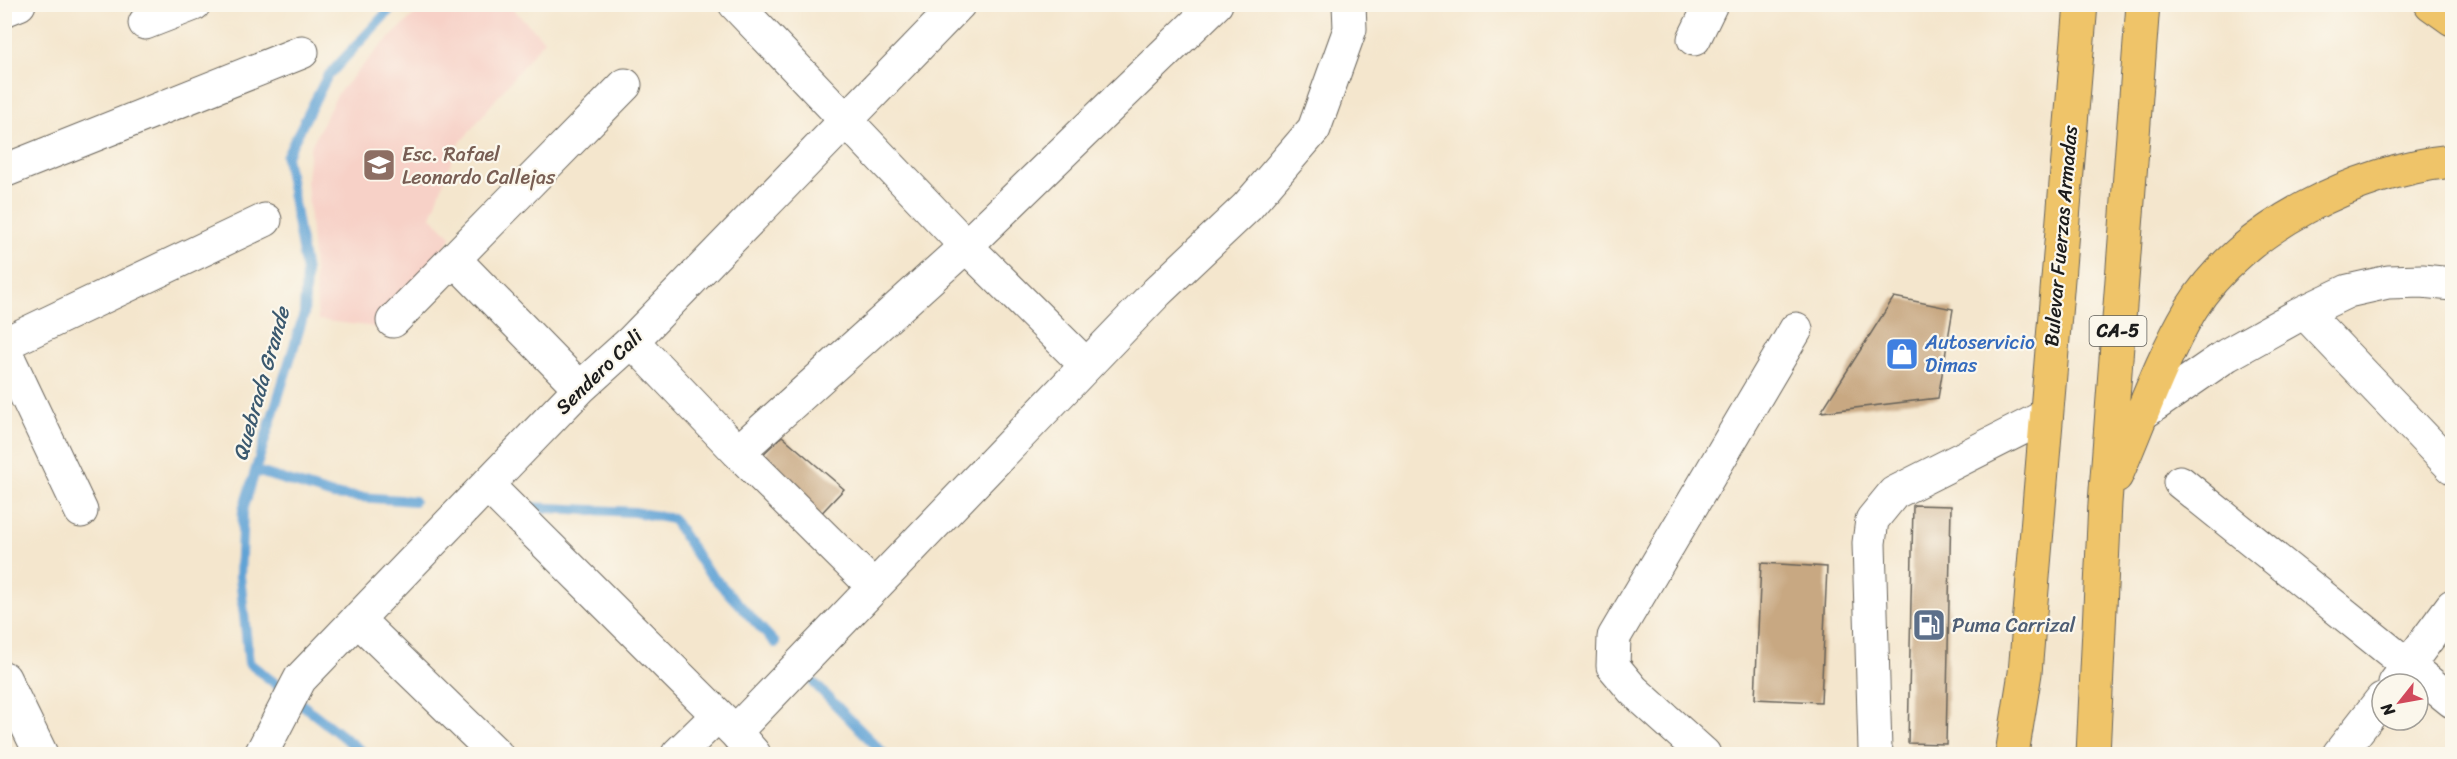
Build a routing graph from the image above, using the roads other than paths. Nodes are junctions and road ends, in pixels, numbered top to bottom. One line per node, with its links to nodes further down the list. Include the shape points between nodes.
1 (19, 4): 11 (street)
2 (194, 4): 13 (street)
3 (735, 4): 17 (street)
4 (959, 4): 17 (street, Sendero Cali)
5 (1216, 4): 21 (street)
6 (1349, 4): 30 (street, via 1350,29 1314,129 1247,207)
7 (1711, 4): 14 (street)
8 (2081, 4): 33 (highway, Bulevar Fuerzas Armadas)
9 (2143, 4): 38 (highway, CA-5)
10 (2431, 4): 12 (highway)
11 (4, 10)
12 (2452, 19)
13 (145, 23)
14 (1694, 39)
15 (302, 52): 19 (street)
16 (625, 85): 22 (street)
17 (846, 118): 21 (street); 27 (street, Sendero Cali)
18 (2452, 161): 32 (highway, via 2422,164 2360,182 2313,203 2266,232 2225,267 2192,308)
19 (4, 171)
20 (265, 220): 28 (street)
21 (966, 246): 30 (street); 34 (street)
22 (454, 259): 25 (street); 31 (street)
23 (2452, 284): 24 (street, via 2388,282 2348,291)
24 (2304, 312): 32 (street, via 2227,355); 35 (street)
25 (393, 321)
26 (1797, 329): 54 (street, via 1614,637 1613,666 1633,690)
27 (632, 341): 31 (street, Sendero Cali); 34 (street)
28 (4, 344)
29 (4, 349): 39 (street)
30 (1086, 365): 40 (street)
31 (580, 388): 37 (street, Sendero Cali)
32 (2143, 413): 38 (highway)
33 (2046, 416): 55 (street, via 1894,493 1872,520 1869,543); 56 (highway, Bulevar Fuerzas Armadas, via 2025,673)
34 (738, 452): 40 (street)
35 (2452, 467)
36 (2180, 482): 43 (street)
37 (488, 486): 42 (street, Sendero Cali); 49 (street)
38 (2105, 502): 57 (highway, CA-5)
39 (81, 511)
40 (873, 586): 49 (street)
41 (2452, 606): 44 (street)
42 (357, 619): 51 (street, Sendero Cali, via 300,679); 52 (street)
43 (2398, 672)
44 (2403, 672)
45 (4, 678): 50 (street)
46 (2430, 690): 47 (street)
47 (2452, 701)
48 (2370, 714): 58 (street)
49 (736, 734): 53 (street)
50 (41, 754)
51 (261, 754)
52 (496, 754)
53 (678, 754)
54 (1704, 754)
55 (1877, 754)
56 (2012, 754)
57 (2093, 754)
58 (2339, 754)

